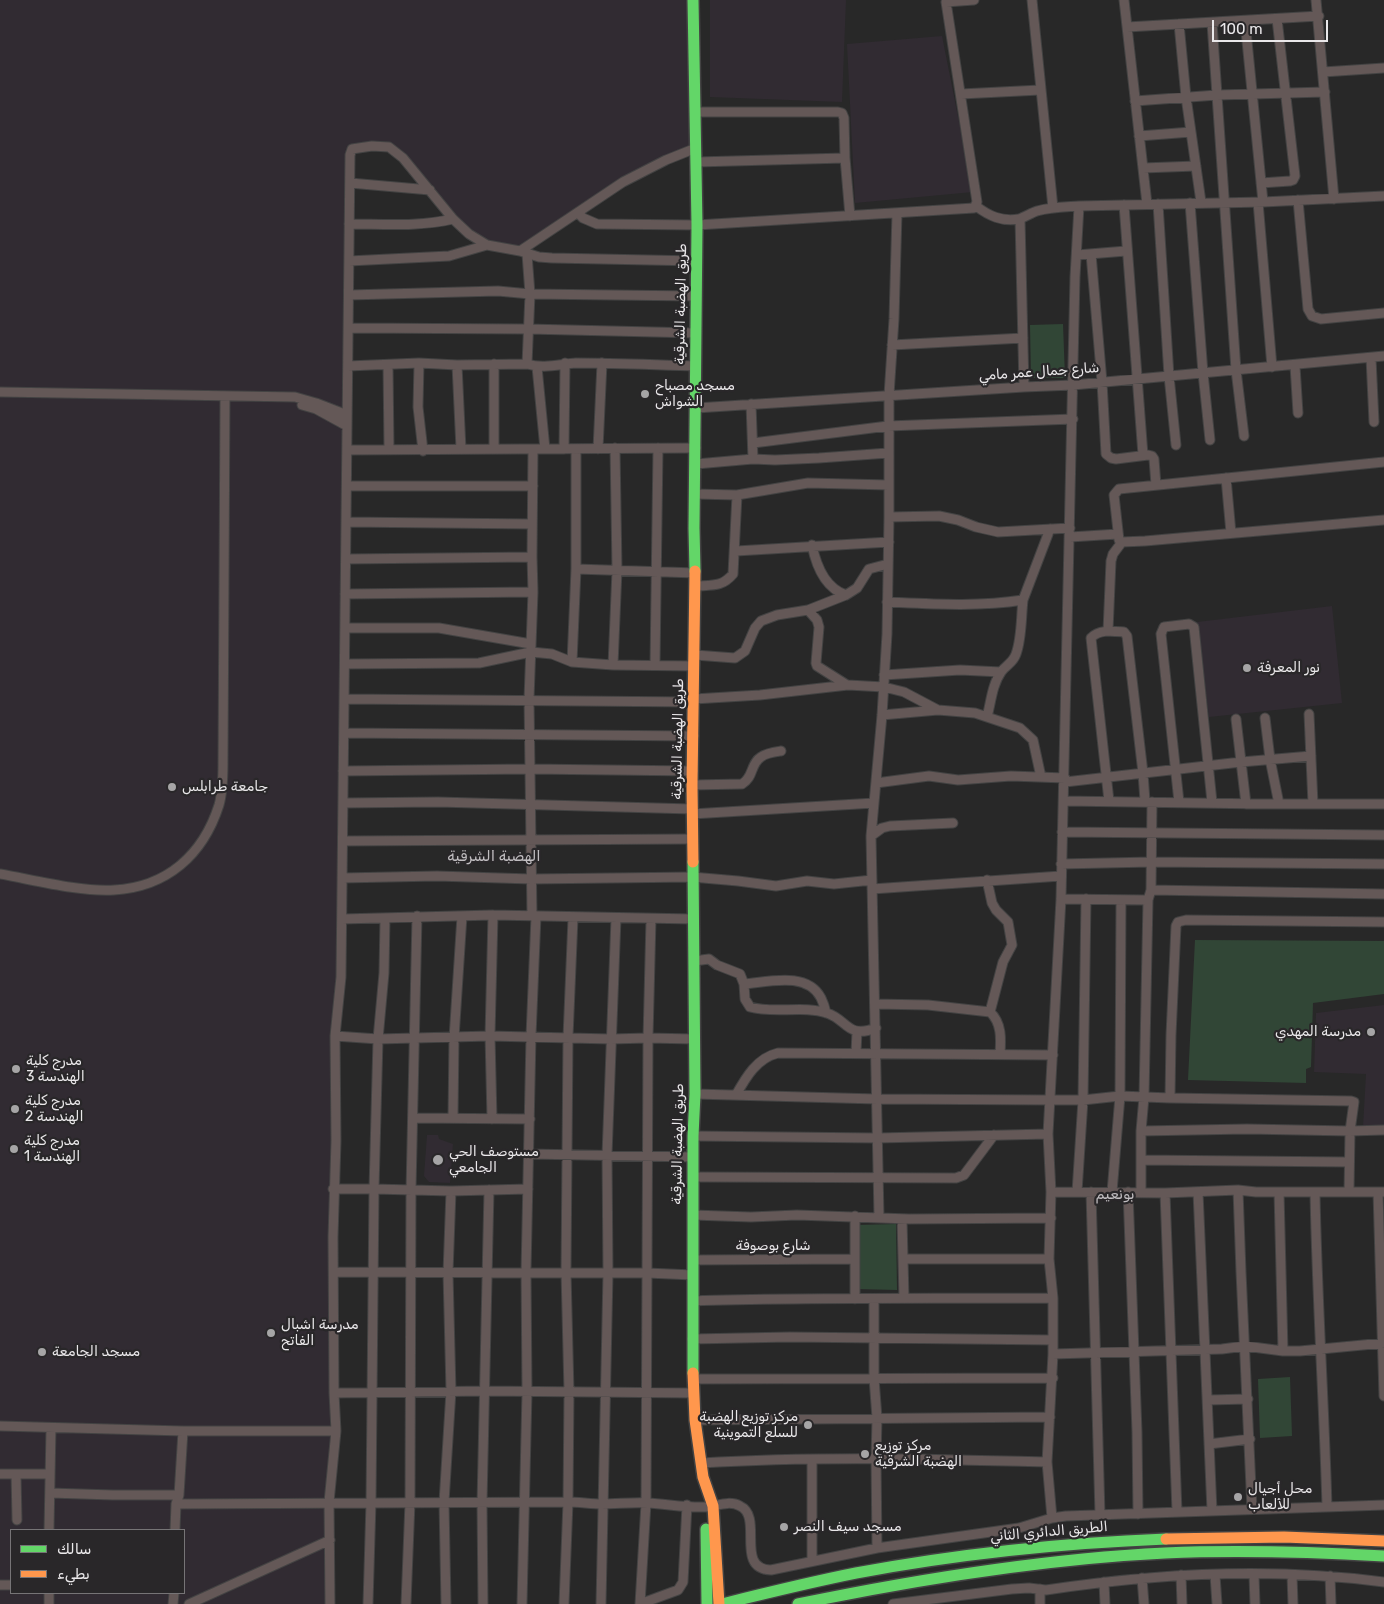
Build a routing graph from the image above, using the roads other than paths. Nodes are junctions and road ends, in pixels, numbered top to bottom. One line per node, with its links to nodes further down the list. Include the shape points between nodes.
1 (693, 0): 24 (main road, طريق الهضبة الشرقية)
2 (966, 0): 3 (street); 7 (street)
3 (974, 0)
4 (1032, 0): 16 (street)
5 (1124, 0): 13 (street)
6 (1316, 0): 8 (street)
7 (946, 1): 19 (street)
8 (1319, 16): 9 (street); 15 (street)
9 (1277, 19): 10 (street); 17 (street)
10 (1246, 20): 11 (street); 20 (street)
11 (1212, 22): 12 (street); 21 (street)
12 (1179, 24): 13 (street); 22 (street)
13 (1127, 27): 23 (street)
14 (1384, 68): 15 (street)
15 (1323, 72): 18 (street)
16 (1040, 90): 19 (street); 47 (street)
17 (1285, 92): 18 (street); 20 (street); 33 (street, via 1295,176 1290,181)
18 (1325, 92): 36 (street)
19 (961, 94): 45 (street)
20 (1253, 94): 21 (street); 33 (street)
21 (1217, 95): 22 (street); 39 (street)
22 (1186, 97): 23 (street); 25 (street)
23 (1135, 101): 26 (street)
24 (696, 112): 27 (main road, طريق الهضبة الشرقية); 28 (street, via 842,113)
25 (1191, 132): 26 (street); 30 (street)
26 (1139, 136): 31 (street)
27 (696, 148): 29 (main road, طريق الهضبة الشرقية); 48 (street, via 623,182)
28 (845, 158): 29 (street); 50 (street)
29 (696, 162): 54 (main road, طريق الهضبة الشرقية)
30 (1196, 166): 31 (street); 38 (street)
31 (1143, 168): 42 (street)
32 (350, 183): 34 (street); 34 (street, via 352,150 382,146 403,158); 53 (street)
33 (1261, 183): 40 (street)
34 (430, 190): 52 (street)
35 (1384, 196): 36 (street)
36 (1334, 199): 37 (street)
37 (1298, 200): 40 (street); 65 (street, via 1308,309 1312,316 1321,319)
38 (1201, 202): 39 (street); 41 (street)
39 (1225, 202): 40 (street); 85 (street)
40 (1260, 202): 84 (street)
41 (1190, 203): 43 (street); 86 (street)
42 (1147, 204): 43 (street); 44 (street)
43 (1158, 204): 87 (street)
44 (1124, 205): 46 (street); 56 (street)
45 (976, 206): 49 (street); 51 (street, via 1002,220)
46 (1079, 206): 47 (street); 59 (street)
47 (1053, 208): 51 (street)
48 (578, 213): 54 (street, via 597,224); 57 (street)
49 (896, 213): 50 (street); 70 (street)
50 (850, 216): 54 (street)
51 (1020, 218): 69 (street)
52 (453, 219): 53 (street, via 419,224); 55 (street)
53 (350, 224): 60 (street)
54 (697, 225): 61 (main road, طريق الهضبة الشرقية)
55 (487, 245): 57 (street); 60 (street, via 449,256)
56 (1126, 251): 58 (street); 88 (street)
57 (524, 252): 61 (street, via 552,258); 62 (street)
58 (1091, 254): 59 (street); 89 (street)
59 (1077, 255): 90 (street)
60 (349, 261): 63 (street)
61 (697, 261): 64 (main road, طريق الهضبة الشرقية)
62 (530, 294): 63 (street, via 498,290); 64 (street); 67 (street)
63 (349, 295): 66 (street)
64 (696, 296): 68 (main road, طريق الهضبة الشرقية)
65 (1384, 313)
66 (348, 328): 67 (street); 79 (street)
67 (528, 329): 68 (street); 76 (street)
68 (696, 333): 81 (main road, طريق الهضبة الشرقية)
69 (1023, 338): 70 (street); 91 (street)
70 (892, 345): 93 (street)
71 (1384, 356): 72 (street, شارع جمال عمر مامي)
72 (1372, 358): 82 (street, شارع جمال عمر مامي); 101 (street)
73 (419, 363): 78 (street); 80 (street); 120 (street, via 418,407)
74 (602, 363): 77 (street); 81 (street); 117 (street)
75 (494, 364): 76 (street); 78 (street); 112 (street)
76 (527, 364): 83 (street)
77 (565, 364): 83 (street); 115 (street)
78 (457, 365): 111 (street)
79 (348, 366): 80 (street); 99 (street)
80 (388, 366): 119 (street)
81 (696, 366): 97 (main road, طريق الهضبة الشرقية)
82 (1295, 366): 84 (street, شارع جمال عمر مامي); 98 (street)
83 (536, 367): 114 (street)
84 (1272, 367): 85 (street, شارع جمال عمر مامي)
85 (1236, 370): 86 (street, شارع جمال عمر مامي); 104 (street)
86 (1203, 373): 87 (street, شارع جمال عمر مامي); 105 (street)
87 (1169, 376): 88 (street, شارع جمال عمر مامي); 107 (street)
88 (1136, 379): 89 (street, شارع جمال عمر مامي); 122 (street)
89 (1102, 382): 90 (street, شارع جمال عمر مامي); 122 (street, via 1106,454 1116,459)
90 (1073, 385): 91 (street, شارع جمال عمر مامي); 100 (street)
91 (1024, 387): 93 (street, شارع جمال عمر مامي)
92 (0, 392): 94 (street)
93 (889, 395): 96 (street, شارع جمال عمر مامي); 103 (street)
94 (225, 396): 95 (street); 221 (street, via 224,763 220,804 208,832 186,860 166,876 131,888 98,890)
95 (271, 396): 99 (street, via 316,402); 102 (street, via 316,409)
96 (751, 404): 97 (street, شارع جمال عمر مامي); 106 (street)
97 (696, 408): 110 (main road, طريق الهضبة الشرقية)
98 (1298, 413)
99 (347, 415): 102 (street)
100 (1073, 419): 103 (street); 138 (street)
101 (1374, 422)
102 (347, 426): 118 (street)
103 (888, 426): 106 (street); 121 (street)
104 (1244, 436)
105 (1210, 440)
106 (753, 443): 123 (street)
107 (1176, 445)
108 (615, 448): 109 (street); 117 (street); 148 (street)
109 (658, 448): 110 (street); 149 (street)
110 (696, 448): 125 (main road, طريق الهضبة الشرقية)
111 (460, 449): 112 (street); 120 (street)
112 (494, 449): 113 (street)
113 (533, 449): 114 (street); 130 (street)
114 (545, 449): 115 (street)
115 (564, 449): 116 (street)
116 (576, 449): 117 (street); 147 (street)
117 (598, 449)
118 (347, 450): 119 (street); 129 (street)
119 (389, 450): 120 (street)
120 (423, 450)
121 (888, 453): 123 (street); 127 (street)
122 (1143, 455): 128 (street, via 1154,458)
123 (753, 459): 125 (street)
124 (1384, 462): 126 (street)
125 (696, 464): 131 (main road, طريق الهضبة الشرقية)
126 (1226, 478): 128 (street); 139 (street)
127 (889, 485): 132 (street, via 808,483); 133 (street)
128 (1156, 485): 140 (street, via 1116,492)
129 (346, 486): 130 (street); 135 (street)
130 (533, 486): 136 (street)
131 (695, 494): 132 (street); 150 (main road, طريق الهضبة الشرقية)
132 (737, 495): 143 (street)
133 (889, 517): 137 (street, via 939,516 998,532); 141 (street)
134 (1384, 520): 139 (street)
135 (346, 522): 136 (street); 145 (street)
136 (532, 524): 144 (street)
137 (1050, 529): 138 (street); 155 (street)
138 (1070, 532): 140 (street); 194 (street)
139 (1231, 534): 140 (street, via 1146,541)
140 (1120, 538): 159 (street, via 1111,561)
141 (889, 542): 142 (street); 146 (street)
142 (812, 545): 143 (street); 154 (street, via 822,574 838,592)
143 (736, 551): 151 (street, via 734,574 726,582)
144 (532, 557): 145 (street); 152 (street)
145 (346, 558): 153 (street)
146 (888, 564): 154 (street, via 869,569 857,588); 156 (street)
147 (576, 569): 148 (street); 162 (street)
148 (617, 570): 149 (street); 164 (street)
149 (656, 572): 150 (street); 165 (street)
150 (696, 573): 151 (main road, طريق الهضبة الشرقية)
151 (696, 586): 161 (main road, طريق الهضبة الشرقية)
152 (533, 592): 153 (street); 160 (street)
153 (345, 594): 158 (street)
154 (846, 595): 157 (street)
155 (1023, 600): 156 (street, via 946,604); 166 (street, via 1016,654)
156 (887, 602): 167 (street)
157 (808, 610): 161 (street, via 762,621 755,628 745,651 736,658); 168 (street, via 819,627 817,666)
158 (345, 628): 160 (street, via 439,628); 163 (street)
159 (1108, 631): 191 (street, via 1124,632 1127,636); 193 (street, via 1091,638)
160 (531, 648): 162 (street); 163 (street, via 479,663); 171 (street)
161 (695, 660): 165 (street); 172 (main road, طريق الهضبة الشرقية)
162 (572, 662): 164 (street)
163 (345, 664): 170 (street)
164 (613, 665): 165 (street)
165 (655, 665)
166 (1001, 672): 167 (street, via 960,670); 176 (street)
167 (884, 675): 169 (street)
168 (848, 685): 169 (street); 172 (street)
169 (884, 687): 173 (street, via 904,692); 175 (street)
170 (344, 699): 171 (street); 179 (street)
171 (529, 699): 172 (street); 180 (street)
172 (694, 700): 181 (main road, طريق الهضبة الشرقية)
173 (938, 710): 175 (street); 176 (street)
174 (1309, 714): 183 (street)
175 (882, 715): 195 (street)
176 (987, 717): 192 (street, via 1020,728 1033,740)
177 (1264, 718): 184 (street)
178 (1236, 719): 185 (street)
179 (344, 733): 180 (street); 189 (street)
180 (530, 735): 181 (street); 187 (street)
181 (694, 736): 190 (main road, طريق الهضبة الشرقية)
182 (781, 750): 196 (street, via 756,760 751,775 742,784)
183 (1311, 756): 184 (street); 206 (street)
184 (1270, 759): 185 (street); 205 (street)
185 (1241, 762): 186 (street); 204 (street)
186 (1207, 766): 188 (street); 188 (street, via 1194,627 1189,624 1164,627 1161,634); 201 (street)
187 (530, 770): 189 (street); 190 (street); 208 (street)
188 (1175, 770): 191 (street); 200 (street)
189 (344, 771): 202 (street)
190 (693, 771): 196 (main road, طريق الهضبة الشرقية)
191 (1143, 773): 193 (street); 199 (street)
192 (1041, 777): 194 (street); 195 (street, via 958,780 929,776)
193 (1107, 777): 194 (street); 198 (street)
194 (1065, 780): 197 (street)
195 (876, 783): 203 (street)
196 (692, 785): 209 (main road, طريق الهضبة الشرقية)
197 (1064, 801): 198 (street); 211 (street)
198 (1109, 801): 199 (street)
199 (1148, 802): 200 (street); 212 (street)
200 (1179, 802): 201 (street)
201 (1212, 802): 204 (street)
202 (343, 803): 208 (street); 217 (street)
203 (874, 803): 209 (street); 213 (street)
204 (1246, 804): 205 (street)
205 (1280, 804): 206 (street)
206 (1313, 804): 207 (street)
207 (1384, 804)
208 (530, 805): 209 (street); 216 (street)
209 (692, 811): 215 (main road, طريق الهضبة الشرقية)
210 (954, 823): 213 (street, via 890,826)
211 (1062, 832): 212 (street); 219 (street)
212 (1151, 833): 214 (street); 218 (street)
213 (871, 836): 227 (street)
214 (1384, 836)
215 (692, 839): 216 (street); 223 (main road, طريق الهضبة الشرقية)
216 (531, 840): 217 (street); 225 (street)
217 (343, 841): 224 (street)
218 (1151, 862): 219 (street); 220 (street); 228 (street)
219 (1062, 864): 222 (street)
220 (1384, 864)
221 (0, 874)
222 (1061, 876): 226 (street); 230 (street)
223 (692, 877): 225 (street); 227 (street, via 776,886 807,881); 243 (main road, طريق الهضبة الشرقية)
224 (342, 878): 225 (street, via 437,876); 241 (street)
225 (531, 879): 237 (street)
226 (987, 880): 227 (street); 249 (street, via 992,903 1008,922 1012,944 1003,962)
227 (872, 884): 247 (street)
228 (1151, 890): 229 (street); 233 (street)
229 (1384, 894)
230 (1062, 899): 231 (street); 265 (street)
231 (1086, 899): 232 (street); 273 (street)
232 (1121, 900): 233 (street); 268 (street)
233 (1148, 900): 269 (street)
234 (417, 916): 235 (street); 238 (street); 259 (street)
235 (462, 916): 236 (street); 256 (street)
236 (493, 916): 237 (street); 253 (street)
237 (534, 916): 239 (street); 254 (street)
238 (385, 918): 241 (street); 258 (street)
239 (573, 918): 240 (street); 255 (street)
240 (616, 918): 242 (street); 260 (street)
241 (342, 919): 252 (street, via 341,978)
242 (651, 919): 243 (street); 257 (street)
243 (693, 919): 245 (main road, طريق الهضبة الشرقية)
244 (1384, 922): 271 (street, via 1178,922)
245 (694, 961): 246 (street, via 711,959 719,966 738,972); 261 (main road, طريق الهضبة الشرقية)
246 (744, 984): 248 (street, via 800,981 820,996); 248 (street, via 745,1000 750,1006)
247 (875, 1004): 249 (street); 250 (street)
248 (826, 1012): 251 (street)
249 (990, 1012): 264 (street, via 1001,1035)
250 (876, 1028): 251 (street); 263 (street)
251 (857, 1031): 262 (street)
252 (335, 1036): 258 (street); 296 (street)
253 (490, 1036): 254 (street); 256 (street); 276 (street)
254 (531, 1036): 255 (street); 277 (street)
255 (568, 1037): 260 (street); 286 (street)
256 (454, 1038): 259 (street); 275 (street)
257 (648, 1038): 260 (street); 261 (street); 288 (street)
258 (378, 1039): 259 (street); 294 (street)
259 (413, 1039): 274 (street)
260 (610, 1039): 287 (street)
261 (694, 1039): 266 (main road, طريق الهضبة الشرقية)
262 (856, 1053): 263 (street); 267 (street, via 770,1055 752,1070)
263 (876, 1053): 264 (street); 270 (street)
264 (1000, 1054): 265 (street)
265 (1053, 1055): 272 (street)
266 (695, 1094): 267 (street); 282 (main road, طريق الهضبة الشرقية)
267 (736, 1095): 270 (street)
268 (1120, 1096): 269 (street); 273 (street); 304 (street)
269 (1144, 1097): 271 (street); 279 (street)
270 (877, 1098): 272 (street); 284 (street)
271 (1170, 1098): 280 (street, via 1354,1102)
272 (1051, 1100): 273 (street); 281 (street)
273 (1084, 1100): 302 (street)
274 (412, 1118): 275 (street); 297 (street)
275 (453, 1118): 276 (street)
276 (492, 1118): 277 (street)
277 (530, 1119): 285 (street)
278 (1384, 1130): 280 (street)
279 (1141, 1131): 280 (street); 290 (street)
280 (1350, 1131): 291 (street)
281 (1048, 1134): 283 (street); 301 (street)
282 (693, 1136): 284 (street); 289 (main road, طريق الهضبة الشرقية)
283 (994, 1136): 284 (street); 293 (street, via 960,1177)
284 (878, 1138): 293 (street)
285 (529, 1154): 286 (street); 295 (street)
286 (567, 1154): 287 (street); 328 (street)
287 (607, 1155): 288 (street); 329 (street)
288 (647, 1156): 289 (street); 330 (street)
289 (693, 1158): 292 (main road, طريق الهضبة الشرقية)
290 (1140, 1160): 291 (street); 306 (street)
291 (1348, 1162): 309 (street)
292 (693, 1177): 293 (street); 313 (main road, طريق الهضبة الشرقية)
293 (878, 1177): 315 (street)
294 (374, 1188): 296 (street); 297 (street); 322 (street)
295 (528, 1189): 298 (street); 327 (street)
296 (334, 1190): 323 (street)
297 (411, 1190): 300 (street); 324 (street)
298 (489, 1190): 300 (street); 326 (street)
299 (1238, 1190): 307 (street); 308 (street); 341 (street)
300 (451, 1191): 325 (street)
301 (1051, 1192): 302 (street); 317 (street)
302 (1077, 1192): 303 (street)
303 (1091, 1192): 304 (street); 347 (street)
304 (1112, 1192): 305 (street)
305 (1128, 1192): 306 (street); 346 (street)
306 (1141, 1192): 311 (street)
307 (1198, 1192): 311 (street); 342 (street)
308 (1278, 1192): 312 (street); 345 (street)
309 (1349, 1192): 310 (street); 312 (street)
310 (1381, 1192): 340 (street)
311 (1165, 1193): 344 (street)
312 (1315, 1193): 343 (street)
313 (693, 1215): 314 (street); 321 (main road, طريق الهضبة الشرقية)
314 (855, 1216): 315 (street); 318 (street)
315 (879, 1217): 316 (street)
316 (902, 1218): 317 (street); 319 (street)
317 (1050, 1218): 320 (street)
318 (854, 1259): 321 (street, شارع بوصوفة); 334 (street)
319 (904, 1259): 320 (street); 332 (street)
320 (1050, 1259): 333 (street)
321 (693, 1260): 331 (main road, طريق الهضبة الشرقية)
322 (374, 1271): 323 (street); 324 (street); 359 (street)
323 (334, 1272): 358 (street)
324 (411, 1272): 325 (street); 360 (street)
325 (448, 1272): 326 (street); 352 (street)
326 (488, 1272): 327 (street); 353 (street)
327 (526, 1272): 328 (street); 354 (street)
328 (566, 1272): 329 (street); 355 (street)
329 (608, 1273): 330 (street); 356 (street)
330 (647, 1273): 331 (street); 357 (street)
331 (693, 1275): 336 (main road, طريق الهضبة الشرقية)
332 (904, 1298): 333 (street); 335 (street)
333 (1053, 1298): 339 (street)
334 (855, 1299): 335 (street); 336 (street)
335 (874, 1300): 337 (street)
336 (693, 1301): 338 (main road, طريق الهضبة الشرقية)
337 (874, 1337): 338 (street); 339 (street); 349 (street)
338 (692, 1339): 351 (main road, طريق الهضبة الشرقية)
339 (1054, 1340): 348 (street)
340 (1383, 1343): 343 (street); 362 (street)
341 (1245, 1346): 342 (street); 345 (street); 363 (street)
342 (1206, 1349): 344 (street); 364 (street)
343 (1322, 1349): 345 (street); 396 (street)
344 (1171, 1350): 346 (street); 399 (street)
345 (1283, 1351)
346 (1134, 1352): 347 (street); 400 (street)
347 (1096, 1353): 348 (street); 401 (street)
348 (1053, 1354): 350 (street)
349 (874, 1378): 350 (street); 351 (street); 366 (street)
350 (1053, 1378): 365 (street)
351 (693, 1379): 361 (main road, طريق الهضبة الشرقية)
352 (451, 1391): 353 (street); 360 (street); 386 (street)
353 (485, 1391): 354 (street); 389 (street)
354 (527, 1392): 355 (street); 387 (street)
355 (569, 1392): 356 (street); 388 (street)
356 (605, 1392): 357 (street); 392 (street)
357 (646, 1392): 361 (street); 390 (street)
358 (334, 1393): 359 (street); 371 (street)
359 (372, 1393): 360 (street); 384 (street)
360 (411, 1393): 385 (street)
361 (693, 1393): 367 (main road, طريق الهضبة الشرقية)
362 (1384, 1396)
363 (1248, 1398): 364 (street); 372 (street)
364 (1208, 1400): 373 (street)
365 (1050, 1417): 366 (street); 376 (street)
366 (877, 1418): 367 (street); 375 (street)
367 (695, 1420): 377 (main road, طريق الهضبة الشرقية)
368 (0, 1426): 369 (street)
369 (51, 1428): 370 (street); 380 (street)
370 (184, 1431): 371 (street); 382 (street)
371 (336, 1431): 383 (street)
372 (1250, 1439): 373 (street); 397 (street)
373 (1209, 1444): 398 (street)
374 (812, 1460): 375 (street); 377 (street); 410 (street)
375 (876, 1460): 376 (street); 408 (street)
376 (1047, 1462): 402 (street)
377 (701, 1463): 395 (main road, طريق الهضبة الشرقية)
378 (0, 1474): 379 (street)
379 (16, 1474): 380 (street); 403 (street)
380 (49, 1474): 381 (street)
381 (50, 1493): 382 (street); 404 (street)
382 (179, 1495): 391 (street)
383 (330, 1502): 384 (street); 391 (street); 406 (street)
384 (371, 1502): 385 (street); 422 (street)
385 (410, 1502): 386 (street); 423 (street)
386 (444, 1502): 389 (street); 424 (street)
387 (524, 1502): 388 (street); 389 (street); 426 (street)
388 (568, 1502): 392 (street); 427 (street)
389 (482, 1503): 425 (street)
390 (646, 1503): 392 (street); 393 (street); 429 (street)
391 (176, 1504): 405 (street)
392 (602, 1504): 428 (street)
393 (687, 1505): 395 (street); 429 (street, via 683,1582 678,1590)
394 (1384, 1505): 396 (street)
395 (709, 1506): 410 (street, via 742,1506 749,1519 753,1560 764,1570); 430 (main road); 431 (main road)
396 (1328, 1508): 397 (street)
397 (1252, 1509): 398 (street)
398 (1212, 1511): 399 (street)
399 (1177, 1512): 400 (street)
400 (1138, 1514): 401 (street)
401 (1100, 1515): 402 (street)
402 (1052, 1518): 408 (street, via 1019,1528)
403 (16, 1520)
404 (49, 1529)
405 (175, 1529)
406 (330, 1540): 420 (street); 421 (street)
407 (1384, 1541): 431 (main road, الطريق الدائري الثاني, via 1224,1536 1068,1544 867,1571)
408 (877, 1548): 410 (street)
409 (1384, 1556): 432 (main road, via 1336,1552 1242,1552 1079,1560 949,1575)
410 (812, 1561)
411 (1215, 1574): 412 (street); 413 (street); 438 (street)
412 (1180, 1575): 416 (street); 437 (street)
413 (1254, 1575): 414 (street); 439 (street)
414 (1292, 1575): 415 (street); 440 (street)
415 (1330, 1576): 418 (street); 441 (street)
416 (1142, 1578): 417 (street); 436 (street)
417 (1104, 1582): 419 (street); 435 (street)
418 (1384, 1582)
419 (1040, 1589): 433 (street); 434 (street)
420 (189, 1604)
421 (330, 1604)
422 (368, 1604)
423 (406, 1604)
424 (446, 1604)
425 (483, 1604)
426 (522, 1604)
427 (564, 1604)
428 (601, 1604)
429 (640, 1604)
430 (707, 1604)
431 (721, 1604)
432 (798, 1604)
433 (894, 1604)
434 (1040, 1604)
435 (1105, 1604)
436 (1144, 1604)
437 (1182, 1604)
438 (1217, 1604)
439 (1255, 1604)
440 (1293, 1604)
441 (1331, 1604)

